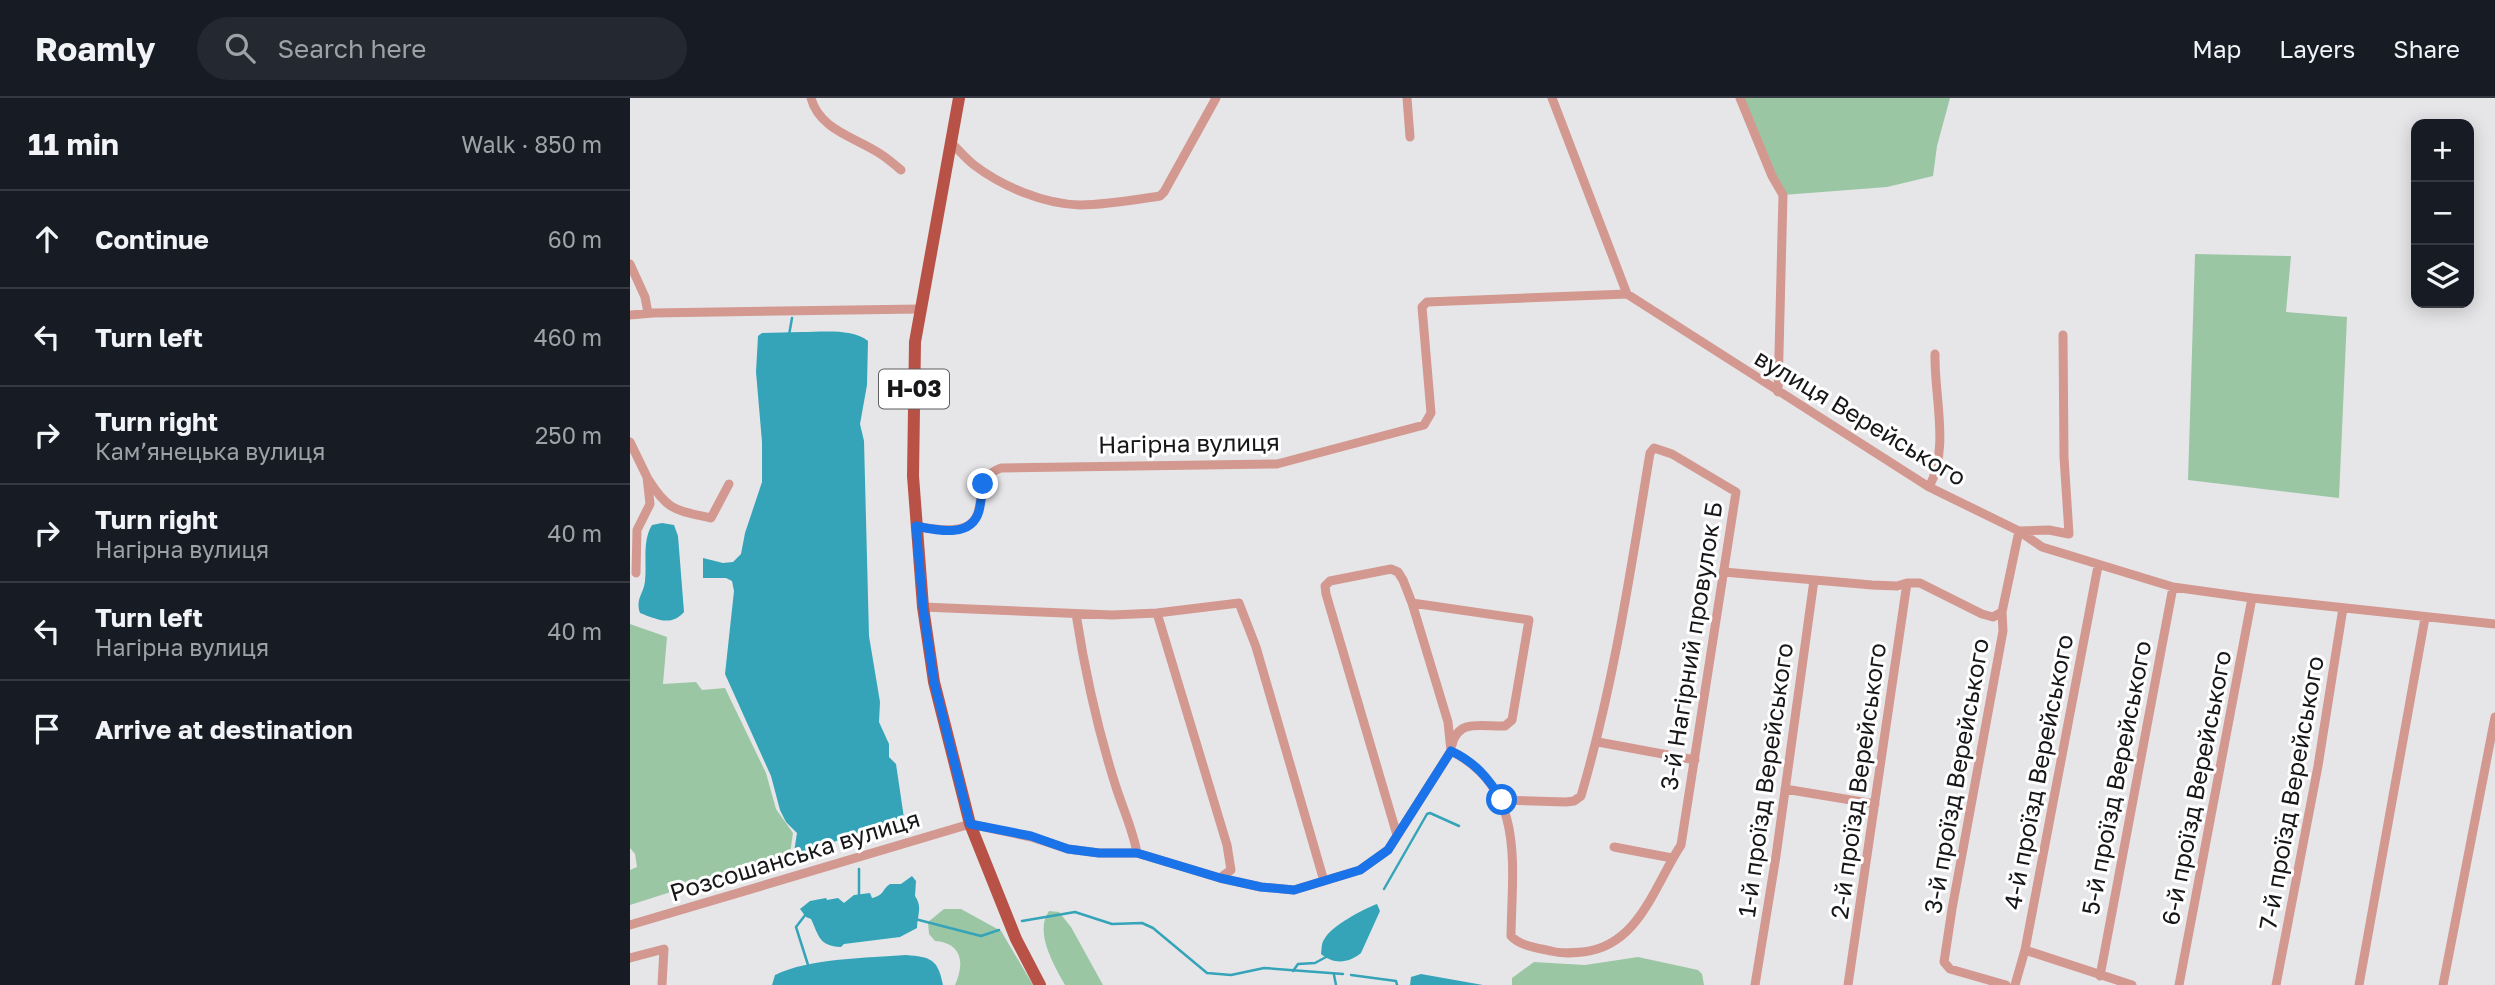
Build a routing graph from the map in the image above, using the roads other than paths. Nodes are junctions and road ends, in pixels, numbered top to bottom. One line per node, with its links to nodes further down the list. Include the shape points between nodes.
1 (811, 98): 9 (street, via 814,111 827,124)
2 (959, 98): 8 (main road, Н-03)
3 (1216, 98): 8 (street, via 1160,196 1078,205 1044,200 974,165)
4 (1406, 98): 7 (street)
5 (1552, 98): 11 (street)
6 (1740, 98): 17 (street, via 1783,195)
7 (1410, 137)
8 (951, 143): 12 (main road, Н-03)
9 (901, 170)
10 (630, 264): 13 (street)
11 (1627, 294): 17 (street, вулиця Верейського); 22 (street, Нагірна вулиця, via 1427,302 1422,307 1430,413 1424,425 1277,464 1001,468 991,471 983,484 978,514 963,529 948,532)
12 (920, 309): 13 (street); 22 (main road, Н-03, via 913,436)
13 (648, 313): 14 (street)
14 (630, 315)
15 (2063, 335): 23 (street, via 2070,534)
16 (1935, 354): 21 (street, via 1940,458)
17 (1778, 392): 21 (street, вулиця Верейського)
18 (630, 442): 19 (street)
19 (648, 477): 20 (street, via 662,501 711,518); 26 (street, via 650,504 637,530)
20 (729, 484)
21 (1929, 487): 23 (street, вулиця Верейського)
22 (916, 526): 32 (main road, Н-03)
23 (2019, 531): 24 (street, вулиця Верейського, via 2042,547); 34 (street, 3-й проїзд Верейського)
24 (2098, 566): 29 (street, вулиця Верейського); 56 (street, 4-й проїзд Верейського)
25 (1724, 572): 27 (street); 42 (street, 3-й Нагірний провулок Б, via 1735,492 1654,448); 44 (street, 3-й Нагірний провулок Б)
26 (636, 573)
27 (1814, 580): 28 (street); 45 (street, 1-й проїзд Верейського)
28 (1907, 583): 34 (street, via 1920,583 1982,614 1993,617); 47 (street, 2-й проїзд Верейського)
29 (2173, 587): 30 (street, вулиця Верейського); 58 (street, 5-й проїзд Верейського)
30 (2252, 598): 33 (street, вулиця Верейського); 66 (street, 6-й проїзд Верейського)
31 (1412, 603): 40 (street); 41 (street, via 1529,620 1509,725 1464,727); 49 (street, via 1403,580 1391,569 1341,578 1325,586)
32 (923, 607): 36 (street); 48 (main road, Н-03, via 934,682)
33 (2343, 608): 37 (street, вулиця Верейського); 67 (street, 7-й проїзд Верейського)
34 (2001, 612): 63 (street, 3-й проїзд Верейського, via 2003,631 1944,962 1950,969)
35 (1157, 613): 36 (street); 53 (street, via 1227,845 1231,870); 54 (street, via 1239,603)
36 (1076, 614): 51 (street, via 1090,690)
37 (2425, 618): 38 (street, вулиця Верейського); 68 (street)
38 (2495, 624)
39 (2495, 717): 69 (street)
40 (1448, 722): 41 (street); 43 (street)
41 (1456, 732): 43 (street)
42 (1598, 742): 44 (street); 46 (street, 3-й Нагірний провулок Б, via 1581,796 1574,801)
43 (1451, 751): 46 (street, via 1479,768); 49 (street)
44 (1695, 760): 52 (street, 3-й Нагірний провулок Б, via 1681,845)
45 (1784, 789): 47 (street); 61 (street, 1-й проїзд Верейського)
46 (1502, 800): 52 (street, 3-й Нагірний провулок Б, via 1511,838 1511,936 1516,941 1566,954 1611,944 1644,910)
47 (1875, 804): 62 (street, 2-й проїзд Верейського)
48 (970, 824): 51 (street, via 1082,851); 55 (street, Розсошанська вулиця); 60 (main road, Н-03, via 1016,939)
49 (1397, 835): 54 (street, via 1388,850 1360,870)
50 (1614, 847): 52 (street)
51 (1137, 853): 53 (street)
52 (1672, 858)
53 (1220, 878): 54 (street, via 1294,890)
54 (1324, 881)
55 (630, 925)
56 (2025, 950): 58 (street); 64 (street, 4-й проїзд Верейського)
57 (630, 958): 59 (street, via 664,949)
58 (2100, 976): 65 (street)
59 (662, 985)
60 (1040, 985)
61 (1755, 985)
62 (1849, 985)
63 (2006, 985)
64 (2015, 985)
65 (2132, 985)
66 (2179, 985)
67 (2276, 985)
68 (2359, 985)
69 (2443, 985)

